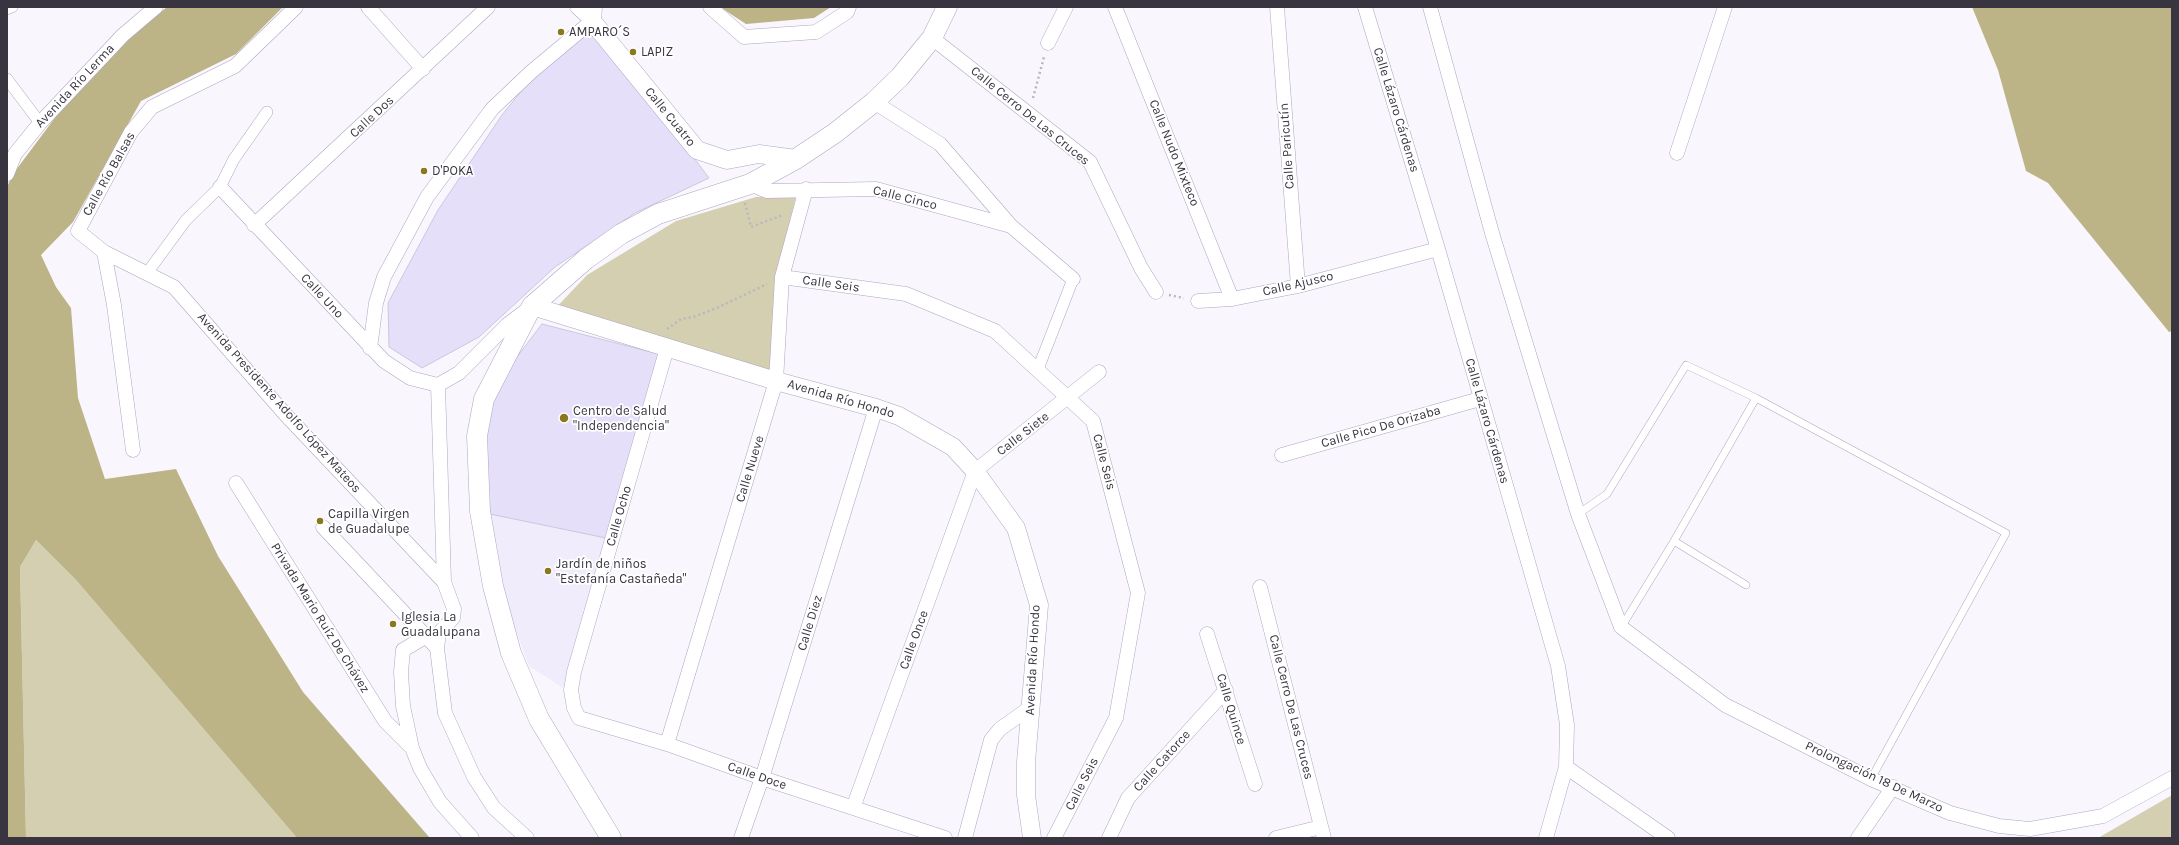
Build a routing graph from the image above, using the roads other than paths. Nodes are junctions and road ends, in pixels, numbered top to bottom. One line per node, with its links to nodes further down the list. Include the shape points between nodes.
1 (12, 7): 16 (street)
2 (156, 7): 24 (street, Avenida Río Lerma, via 123,35)
3 (296, 7): 33 (street, Calle Río Balsas, via 235,66 152,107 131,132)
4 (368, 7): 20 (street)
5 (488, 7): 20 (street, Calle Dos)
6 (577, 7): 17 (street, Calle Cuatro)
7 (710, 7): 8 (street, via 744,37 816,32 846,12)
8 (849, 7)
9 (947, 7): 18 (main road)
10 (1066, 7): 19 (street)
11 (1115, 7): 41 (street, Calle Nudo Mixteco)
12 (1277, 7): 39 (street, Calle Paricutín)
13 (1365, 7): 34 (street, Calle Lázaro Cárdenas)
14 (1430, 7): 58 (street, via 1492,232)
15 (1725, 7): 25 (street)
16 (7, 10)
17 (593, 14): 26 (street, Calle Cuatro, via 697,150 727,160 759,154); 44 (street, via 492,109 427,197 384,277 376,303)
18 (932, 38): 22 (main road, via 900,78); 40 (street, Calle Cerro De Las Cruces, via 1090,162 1141,268)
19 (1048, 43)
20 (423, 69): 31 (street, Calle Dos)
21 (8, 82): 24 (street)
22 (874, 102): 26 (main road, via 835,133); 32 (street, via 940,144)
23 (266, 112): 28 (street, via 234,159)
24 (40, 123): 27 (street, Avenida Río Lerma, via 15,154)
25 (1677, 153)
26 (796, 159): 30 (main road)
27 (7, 174)
28 (220, 187): 31 (street, Calle Uno); 36 (street, via 186,220)
29 (806, 189): 30 (street, Calle Cinco); 32 (street, Calle Cinco, via 876,189); 37 (street, Calle Nueve)
30 (747, 191): 43 (main road, via 658,214 621,234 586,259)
31 (254, 225): 44 (street, Calle Uno)
32 (1011, 226): 38 (street)
33 (78, 231): 35 (street, Avenida Presidente Adolfo López Mateos)
34 (1438, 249): 39 (street, Calle Ajusco); 52 (street, Calle Lázaro Cárdenas)
35 (104, 252): 36 (street, Avenida Presidente Adolfo López Mateos); 54 (street, via 114,304)
36 (146, 273): 61 (street, Avenida Presidente Adolfo López Mateos, via 174,287 286,414)
37 (782, 277): 46 (street, Calle Seis, via 906,294 995,331); 48 (street, Calle Nueve)
38 (1073, 279): 46 (street)
39 (1298, 286): 41 (street, Calle Ajusco)
40 (1156, 292)
41 (1232, 299): 42 (street, Calle Ajusco)
42 (1198, 301)
43 (532, 306): 45 (street, Avenida Río Hondo); 49 (street, via 507,325 459,374); 83 (main road, via 484,399 478,436 480,511 493,586 511,653 539,719)
44 (370, 348): 49 (street, Calle Uno, via 410,378)
45 (667, 348): 48 (street, Avenida Río Hondo); 70 (street, Calle Ocho, via 574,672 571,690)
46 (1038, 369): 50 (street, Calle Seis)
47 (1099, 372): 50 (street, Calle Siete)
48 (776, 381): 53 (street, Avenida Río Hondo); 71 (street, Calle Nueve)
49 (438, 385): 61 (street)
50 (1070, 398): 56 (street, Calle Siete); 88 (street, Calle Seis, via 1093,421 1138,593 1116,718)
51 (1756, 398): 58 (lane, via 1686,365 1608,494); 60 (lane); 76 (lane, via 2006,533)
52 (1480, 400): 55 (street, Calle Pico De Orizaba); 73 (street, Calle Lázaro Cárdenas, via 1558,666 1567,725)
53 (876, 408): 56 (street, Avenida Río Hondo, via 899,416 953,447); 74 (street, Calle Diez)
54 (133, 450)
55 (1282, 455)
56 (975, 471): 69 (street, Avenida Río Hondo, via 1016,528 1038,606); 79 (street, Calle Once)
57 (236, 483): 72 (street, Privada Mario Ruíz De Chávez, via 385,721)
58 (1578, 514): 64 (street)
59 (323, 527): 66 (street)
60 (1674, 541): 62 (lane); 64 (lane)
61 (444, 582): 67 (street, Avenida Presidente Adolfo López Mateos, via 454,609 453,618 439,633)
62 (1746, 585)
63 (1260, 588): 80 (street, Calle Cerro De Las Cruces)
64 (1621, 626): 76 (street, Prolongación 18 De Marzo, via 1725,705)
65 (1207, 634): 68 (street, Calle Quince)
66 (425, 637): 67 (street); 72 (street, Privada Mario Ruíz De Chávez, via 403,650 403,706)
67 (437, 648): 82 (street, via 445,713 474,777 494,808)
68 (1226, 690): 77 (street, Calle Quince); 89 (street, Calle Catorce, via 1128,798)
69 (1031, 707): 86 (street, via 1000,729 991,740); 87 (street, Avenida Río Hondo, via 1026,795)
70 (574, 708): 71 (street, Calle Doce, via 579,718)
71 (667, 744): 74 (street, Calle Doce)
72 (412, 748): 81 (street, Privada Mario Ruíz De Chávez, via 420,768 440,802)
73 (1566, 767): 91 (street, Calle Lázaro Cárdenas); 92 (street)
74 (762, 778): 79 (street, Calle Doce); 84 (street, Calle Diez)
75 (2172, 778): 78 (street, Prolongación 18 De Marzo, via 2103,816 2030,830 1999,826 1950,813)
76 (1871, 779): 78 (street, Prolongación 18 De Marzo)
77 (1255, 784)
78 (1893, 787): 93 (street)
79 (853, 808): 85 (street, Calle Doce)
80 (1322, 832): 90 (street)
81 (472, 838)
82 (527, 838)
83 (611, 838)
84 (741, 838)
85 (945, 838)
86 (965, 838)
87 (1032, 838)
88 (1054, 838)
89 (1109, 838)
90 (1276, 838)
91 (1546, 838)
92 (1668, 838)
93 (1858, 838)

